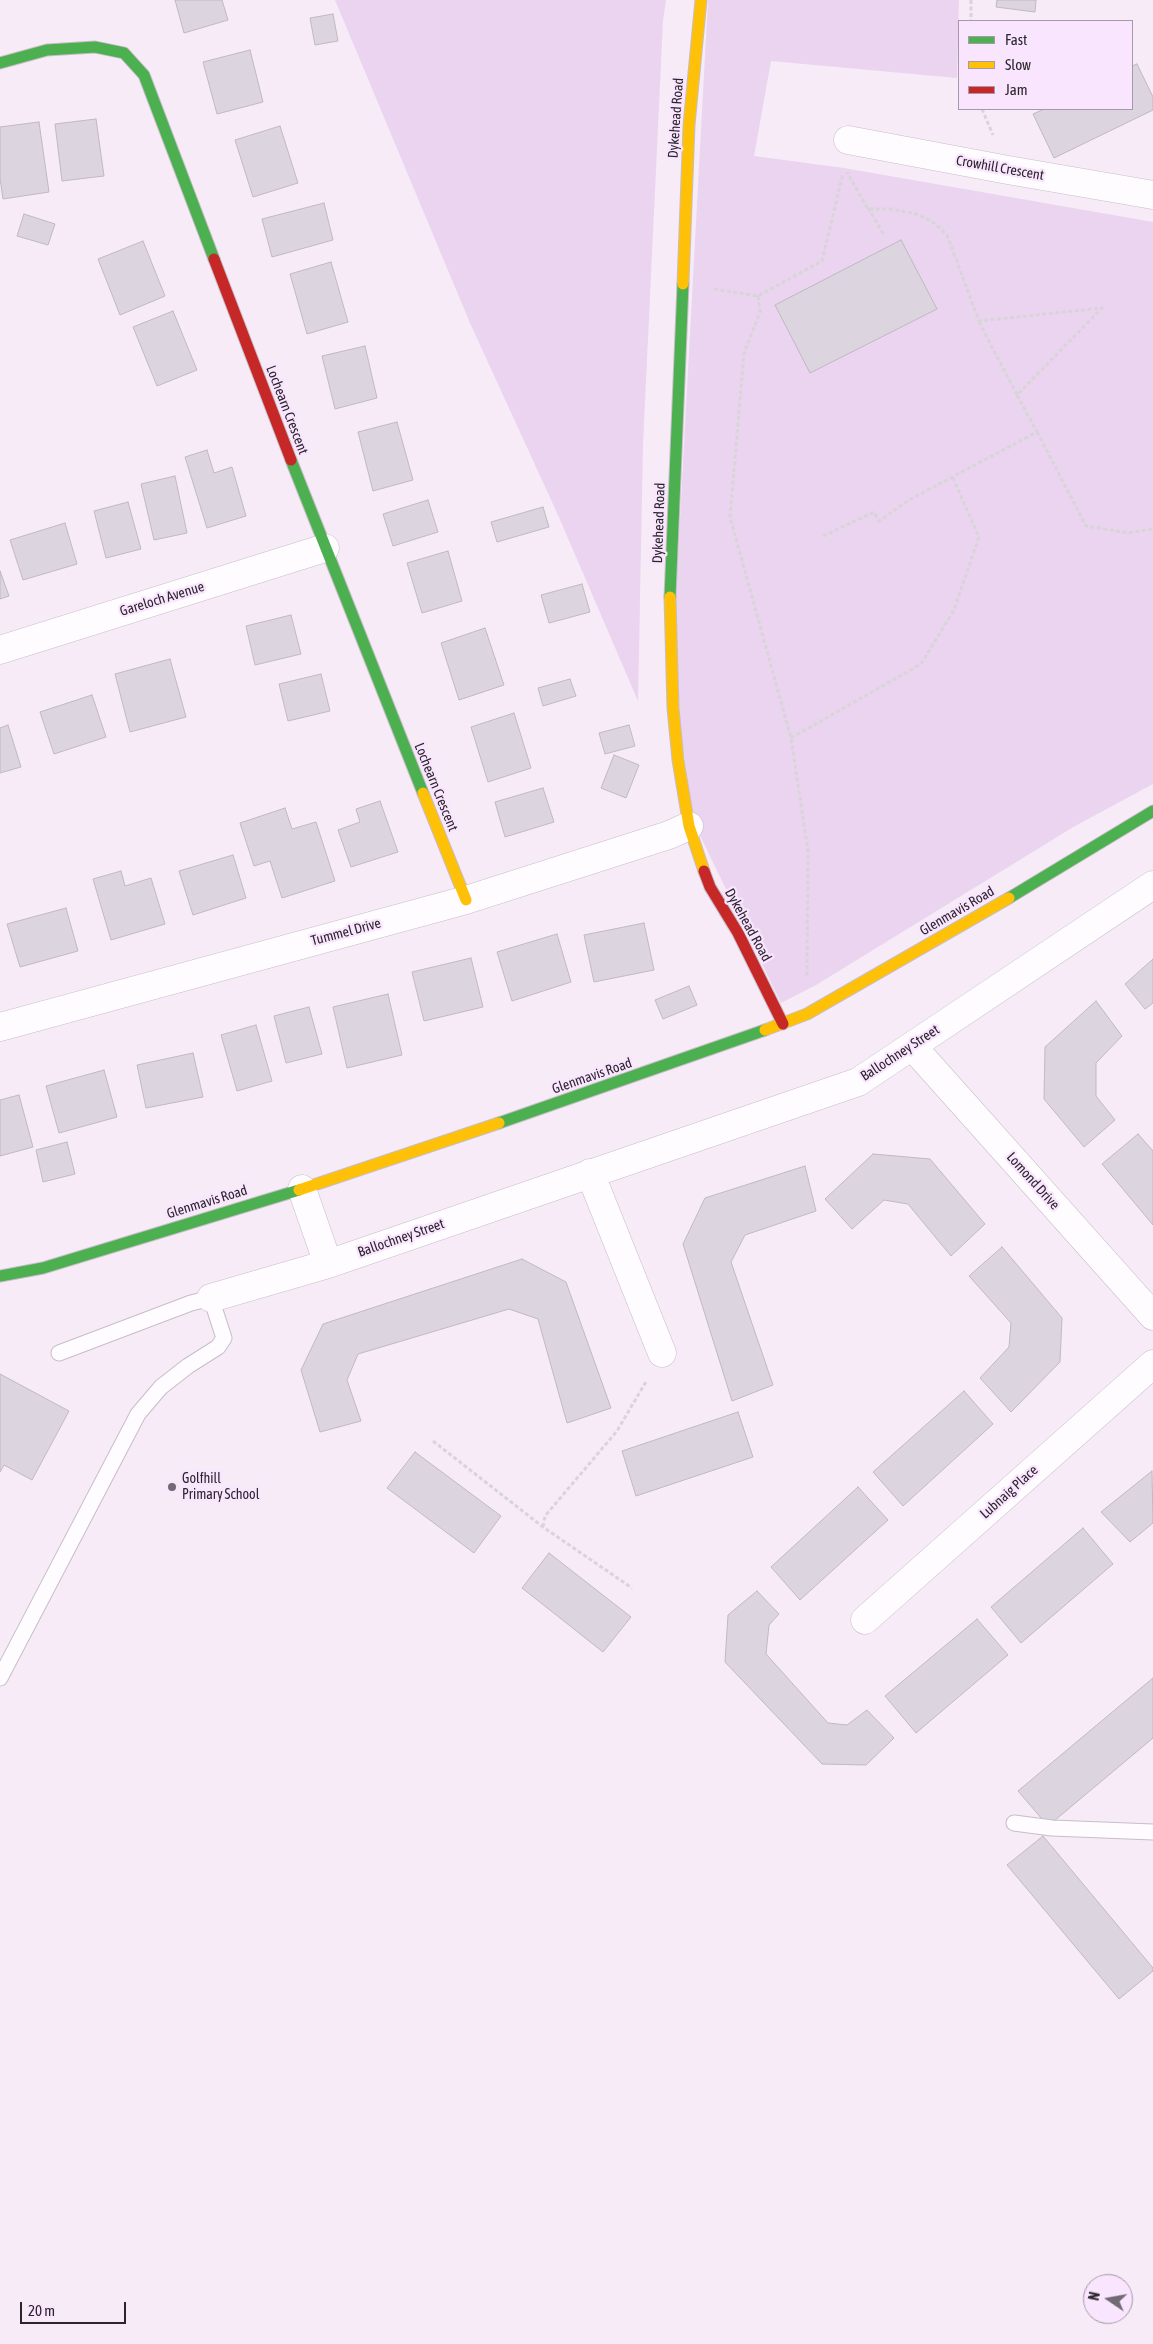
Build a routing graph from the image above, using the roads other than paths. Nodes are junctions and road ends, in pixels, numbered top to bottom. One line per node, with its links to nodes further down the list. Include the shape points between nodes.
1 (701, 0): 8 (street, Dykehead Road, via 689,125 670,609 673,708)
2 (0, 63): 5 (street, Lochearn Crescent, via 47,50 95,47 124,53 144,75)
3 (848, 140): 4 (street, Crowhill Crescent)
4 (1153, 195)
5 (325, 548): 6 (street, Gareloch Avenue); 10 (street, Lochearn Crescent)
6 (0, 650)
7 (1153, 811): 11 (street, Glenmavis Road, via 975,918 807,1014)
8 (689, 826): 10 (street, Tummel Drive, via 669,836); 11 (street, Dykehead Road, via 710,887 738,933)
9 (1153, 884): 13 (street, Ballochney Street)
10 (466, 900): 12 (street, Tummel Drive)
11 (783, 1024): 15 (street, Glenmavis Road)
12 (0, 1027)
13 (912, 1046): 14 (street, Ballochney Street, via 858,1082); 19 (street, Lomond Drive)
14 (590, 1173): 16 (street, Ballochney Street); 21 (street)
15 (302, 1189): 16 (street); 17 (street, Glenmavis Road, via 43,1268)
16 (328, 1264): 18 (street, Ballochney Street)
17 (0, 1276)
18 (211, 1298): 20 (lane); 24 (lane, via 224,1338 218,1348 161,1387 138,1414)
19 (1153, 1316)
20 (59, 1353)
21 (662, 1353)
22 (1153, 1364): 23 (street, Lubnaig Place)
23 (865, 1620)
24 (0, 1678)
25 (1014, 1823): 26 (lane, via 1052,1828)
26 (1153, 1832)

